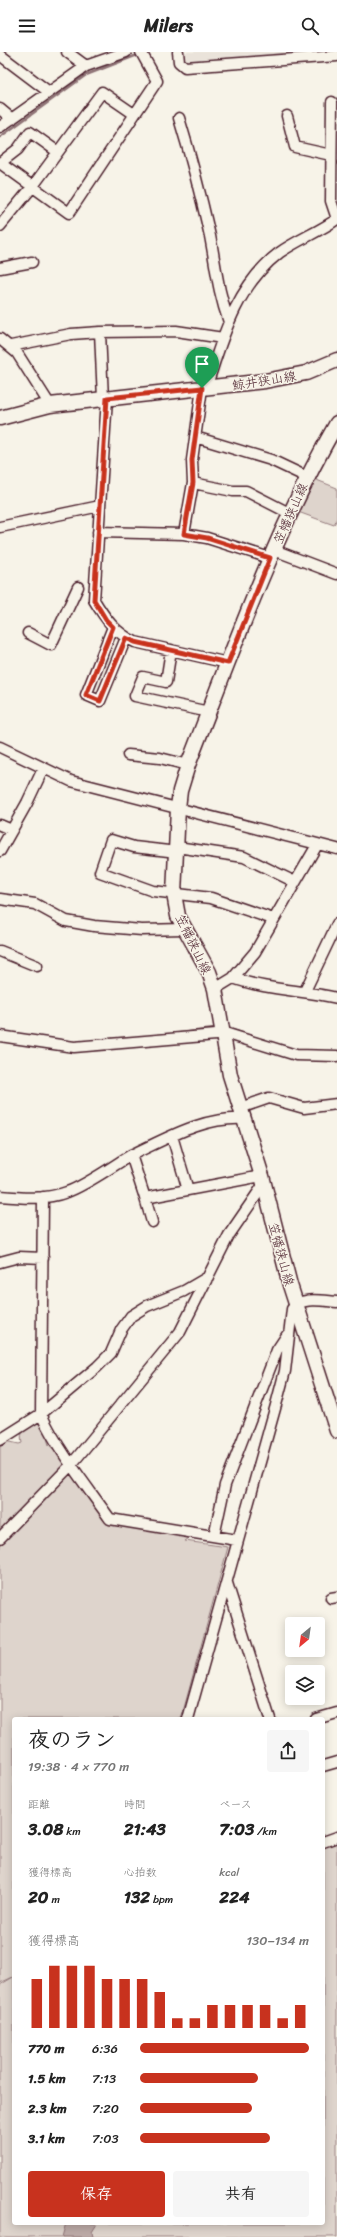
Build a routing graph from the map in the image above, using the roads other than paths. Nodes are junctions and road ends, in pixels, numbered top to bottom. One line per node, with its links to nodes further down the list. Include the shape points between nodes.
1 (67, 52): 7 (street)
2 (126, 52): 7 (street)
3 (178, 52): 6 (street, via 179,62 185,67)
4 (0, 55): 8 (street)
5 (143, 55): 11 (street, via 157,81)
6 (337, 56)
7 (86, 66): 8 (street)
8 (49, 92): 13 (street)
9 (332, 102): 17 (street)
10 (0, 109): 13 (street)
11 (134, 114): 16 (street, via 102,92); 19 (street, via 69,213)
12 (287, 116): 17 (street, via 295,147)
13 (12, 118): 15 (street)
14 (178, 118): 24 (street, via 191,157 210,237 216,280)
15 (0, 128)
16 (58, 152): 18 (street, via 30,132 18,149); 19 (street)
17 (331, 155): 20 (street, via 331,201)
18 (0, 163): 19 (street)
19 (33, 186): 21 (street)
20 (337, 219): 24 (street, via 279,253 266,265 248,286)
21 (0, 226)
22 (32, 262): 23 (street)
23 (0, 268)
24 (229, 322): 26 (street)
25 (100, 332): 26 (street, via 176,331); 28 (street, via 71,334); 31 (street)
26 (223, 338): 30 (street)
27 (0, 339): 28 (street)
28 (11, 346): 32 (street, via 21,357)
29 (337, 360): 30 (main road, 鯨井狭山線, via 288,377)
30 (204, 388): 31 (main road, 鯨井狭山線); 35 (street)
31 (105, 398): 32 (main road, 鯨井狭山線); 39 (street)
32 (50, 405): 33 (main road, 鯨井狭山線)
33 (0, 418)
34 (337, 423): 36 (main road, 笠幡狭山線)
35 (195, 437): 37 (street, via 271,460); 38 (street)
36 (332, 442): 37 (main road, 笠幡狭山線)
37 (307, 478): 40 (main road, 笠幡狭山線)
38 (193, 483): 40 (street, via 233,492 246,491); 43 (street)
39 (100, 506): 41 (street); 42 (street)
40 (291, 514): 44 (main road, 笠幡狭山線)
41 (0, 527)
42 (98, 532): 43 (street); 47 (street, via 94,600)
43 (184, 534): 44 (street)
44 (272, 554): 45 (street); 51 (main road, 笠幡狭山線)
45 (337, 574)
46 (78, 587): 48 (street, via 51,645)
47 (113, 627): 49 (street); 49 (street, via 86,695 100,701)
48 (28, 633)
49 (126, 638): 50 (street)
50 (171, 650): 51 (street); 52 (street, via 166,682 143,677 135,696)
51 (228, 663): 52 (main road, 笠幡狭山線)
52 (209, 712): 55 (main road, 笠幡狭山線)
53 (0, 747): 56 (street)
54 (128, 755): 55 (street, via 160,758)
55 (188, 765): 57 (main road, 笠幡狭山線)
56 (43, 769): 57 (street, via 71,781); 59 (street)
57 (178, 808): 60 (street); 62 (main road, 笠幡狭山線)
58 (0, 825): 59 (street)
59 (12, 830): 63 (street)
60 (317, 845): 61 (street); 64 (street)
61 (337, 849)
62 (177, 850): 64 (street, via 244,857); 65 (main road, 笠幡狭山線); 65 (street, via 134,847 111,840 100,872 153,891)
63 (0, 851)
64 (295, 882): 67 (street)
65 (174, 894): 67 (street, via 211,898); 69 (main road, 笠幡狭山線)
66 (0, 899): 69 (street, via 35,904 66,921 106,928)
67 (273, 919): 72 (street, via 255,952)
68 (337, 924): 74 (street)
69 (183, 929): 73 (main road, 笠幡狭山線)
70 (0, 951): 71 (street)
71 (37, 966)
72 (233, 978): 73 (street); 74 (street, via 274,989)
73 (215, 989): 76 (main road, 笠幡狭山線)
74 (305, 991): 75 (street)
75 (337, 998)
76 (222, 1034): 77 (street, via 74,1047); 78 (street, via 296,1055); 80 (main road, 笠幡狭山線, via 230,1075)
77 (0, 1036)
78 (337, 1056)
79 (337, 1104): 80 (street, via 304,1108 269,1098)
80 (242, 1113): 81 (street, via 214,1119); 83 (main road, 笠幡狭山線)
81 (172, 1136): 82 (street); 84 (street)
82 (131, 1156): 86 (street, via 67,1192); 87 (street)
83 (263, 1180): 84 (street); 91 (street, via 229,1235); 93 (main road, 笠幡狭山線)
84 (188, 1190): 87 (street)
85 (0, 1196): 86 (street)
86 (43, 1197): 89 (street)
87 (145, 1198): 88 (street)
88 (152, 1222)
89 (44, 1258): 90 (street, via 19,1258); 95 (street)
90 (0, 1262)
91 (208, 1277): 95 (street, via 131,1316 120,1330 111,1353); 98 (street, via 180,1332)
92 (337, 1302): 93 (street, via 303,1300)
93 (296, 1303): 94 (street, via 290,1316); 96 (main road, 笠幡狭山線)
94 (289, 1331): 99 (street, via 278,1350 225,1485); 101 (street, via 285,1371)
95 (41, 1414): 97 (street); 98 (street)
96 (337, 1431)
97 (0, 1440)
98 (71, 1465): 99 (street, via 110,1519); 100 (street)
99 (214, 1536): 101 (street)
100 (0, 1538)
101 (237, 1540): 102 (street)
102 (227, 1583): 104 (street); 105 (street)
103 (337, 1713): 106 (street)
104 (189, 1717)
105 (269, 1717)
106 (323, 1717)
107 (337, 1762): 108 (street)
108 (325, 1765)
109 (337, 1837): 110 (street)
110 (325, 1841)

